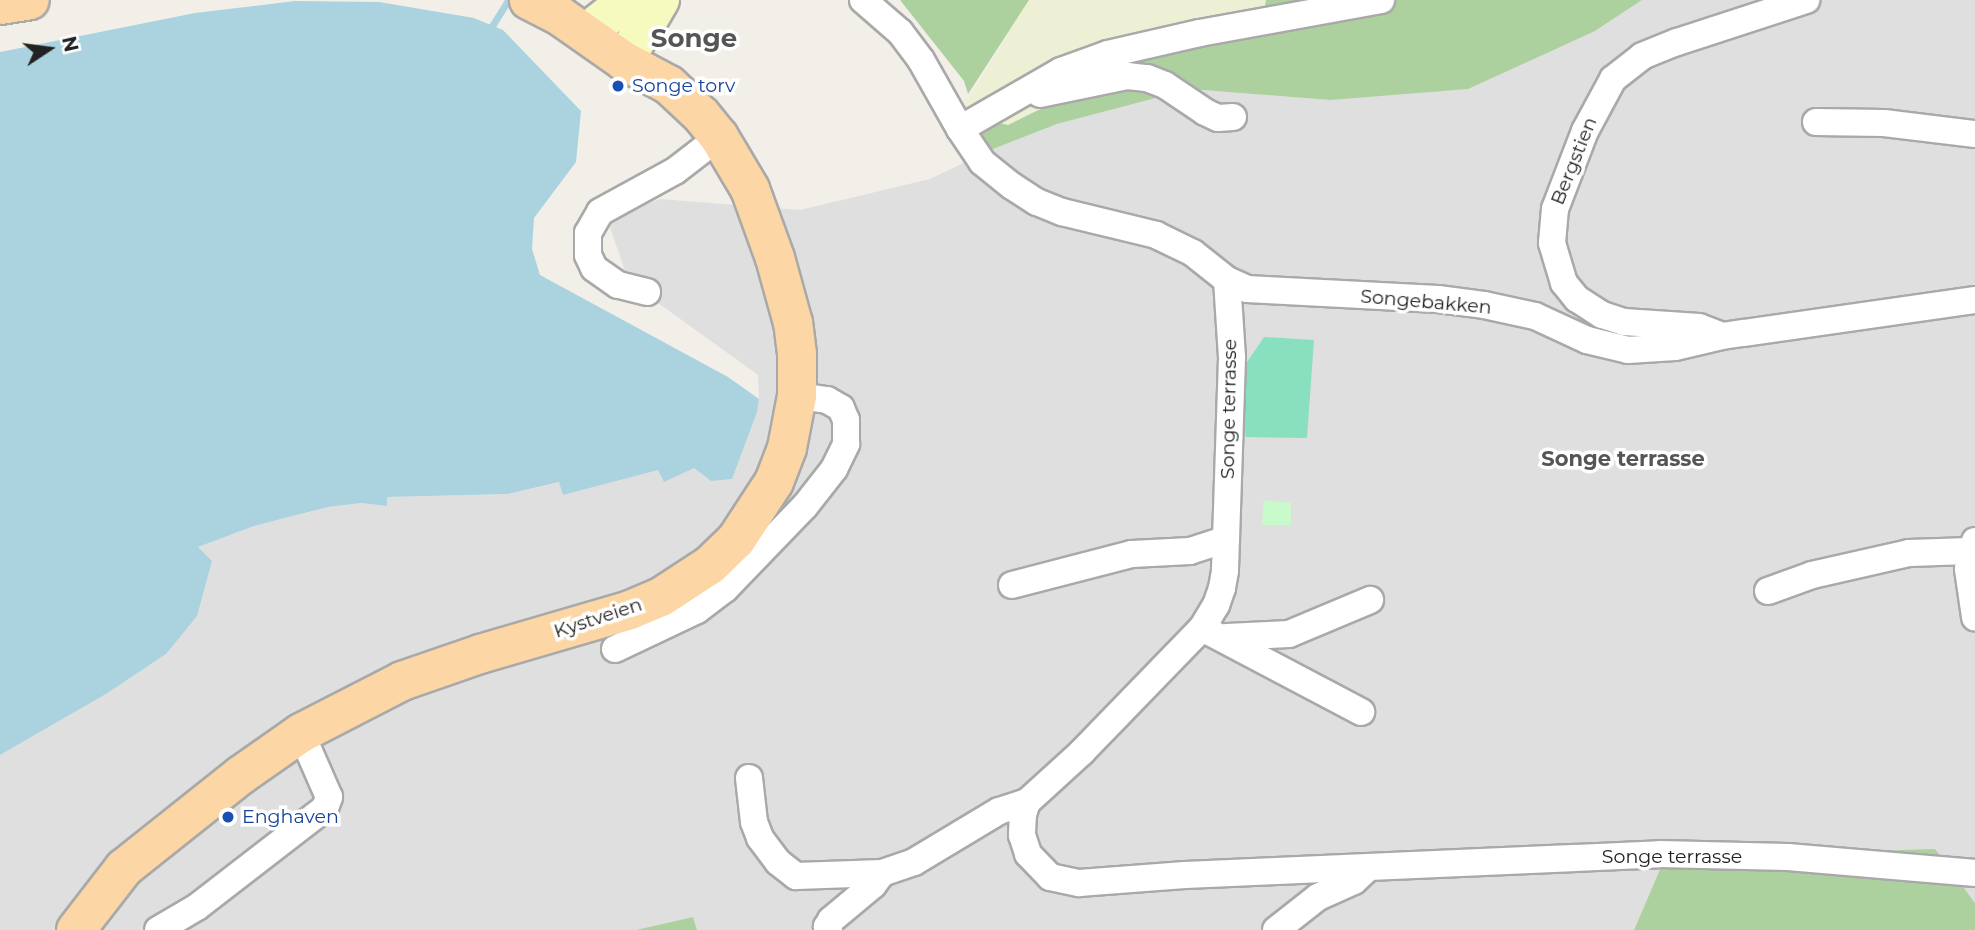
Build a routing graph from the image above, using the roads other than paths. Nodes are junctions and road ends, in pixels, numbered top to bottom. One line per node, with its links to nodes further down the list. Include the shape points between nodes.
1 (30, 0): 8 (main road)
2 (529, 0): 9 (main road, Kystveien)
3 (628, 0): 9 (main road)
4 (660, 0): 10 (main road)
5 (863, 0): 14 (street, Songebakken, via 900,32 922,60)
6 (1381, 0): 11 (street, via 1108,54 1061,71)
7 (1806, 0): 20 (street, Bergstien, via 1642,56 1614,79 1585,131 1555,209 1552,243 1564,283 1577,299 1624,322 1699,327)
8 (0, 5)
9 (586, 33): 10 (main road, Kystveien)
10 (624, 61): 16 (main road, Kystveien)
11 (1014, 96): 12 (street, via 1029,97 1127,76 1165,85 1218,118); 14 (street)
12 (1233, 117)
13 (1816, 122): 15 (street, via 1884,123)
14 (960, 130): 17 (street, Songebakken, via 982,162 1037,202 1156,234 1193,253)
15 (1975, 134)
16 (711, 143): 18 (street, via 675,171 600,212 588,233 588,255 594,268 618,285); 21 (main road, Kystveien, via 763,229 775,258 793,323)
17 (1227, 280): 20 (street, Songebakken, via 1268,292 1484,305 1535,317 1587,340 1628,350 1675,347); 22 (street, Songe terrasse, via 1232,358)
18 (647, 292)
19 (1969, 308): 20 (street, Songebakken)
20 (1722, 336)
21 (797, 396): 29 (street, Kystveien, via 827,400 841,408 846,444 834,469 725,589 672,624); 31 (main road, Kystveien, via 787,448 763,502 736,540 689,581 630,610 402,681)
22 (1226, 539): 24 (street, via 1190,551 1132,554); 28 (street, Songe terrasse)
23 (1973, 546): 25 (street, via 1909,553); 27 (street, via 1968,569)
24 (1012, 585)
25 (1768, 590)
26 (1370, 600): 28 (street, via 1289,634 1262,638)
27 (1975, 617)
28 (1212, 632): 30 (street); 33 (street, Songe terrasse)
29 (615, 649)
30 (1361, 712)
31 (301, 733): 37 (main road, Kystveien, via 201,807); 38 (street, via 329,797 325,808 197,907)
32 (749, 778): 35 (street, Songe terrasse, via 760,838 796,876)
33 (1027, 802): 34 (street, Songe terrasse, via 1022,835 1028,854 1050,877 1065,882); 35 (street, Songe terrasse, via 999,811 914,862)
34 (1368, 869): 36 (street, Songe terrasse, via 1660,854 1788,858); 40 (street, Songe terrasse, via 1354,881 1318,897)
35 (882, 873): 39 (street, via 831,920)
36 (1975, 873)
37 (78, 930)
38 (158, 930)
39 (829, 930)
40 (1276, 930)

